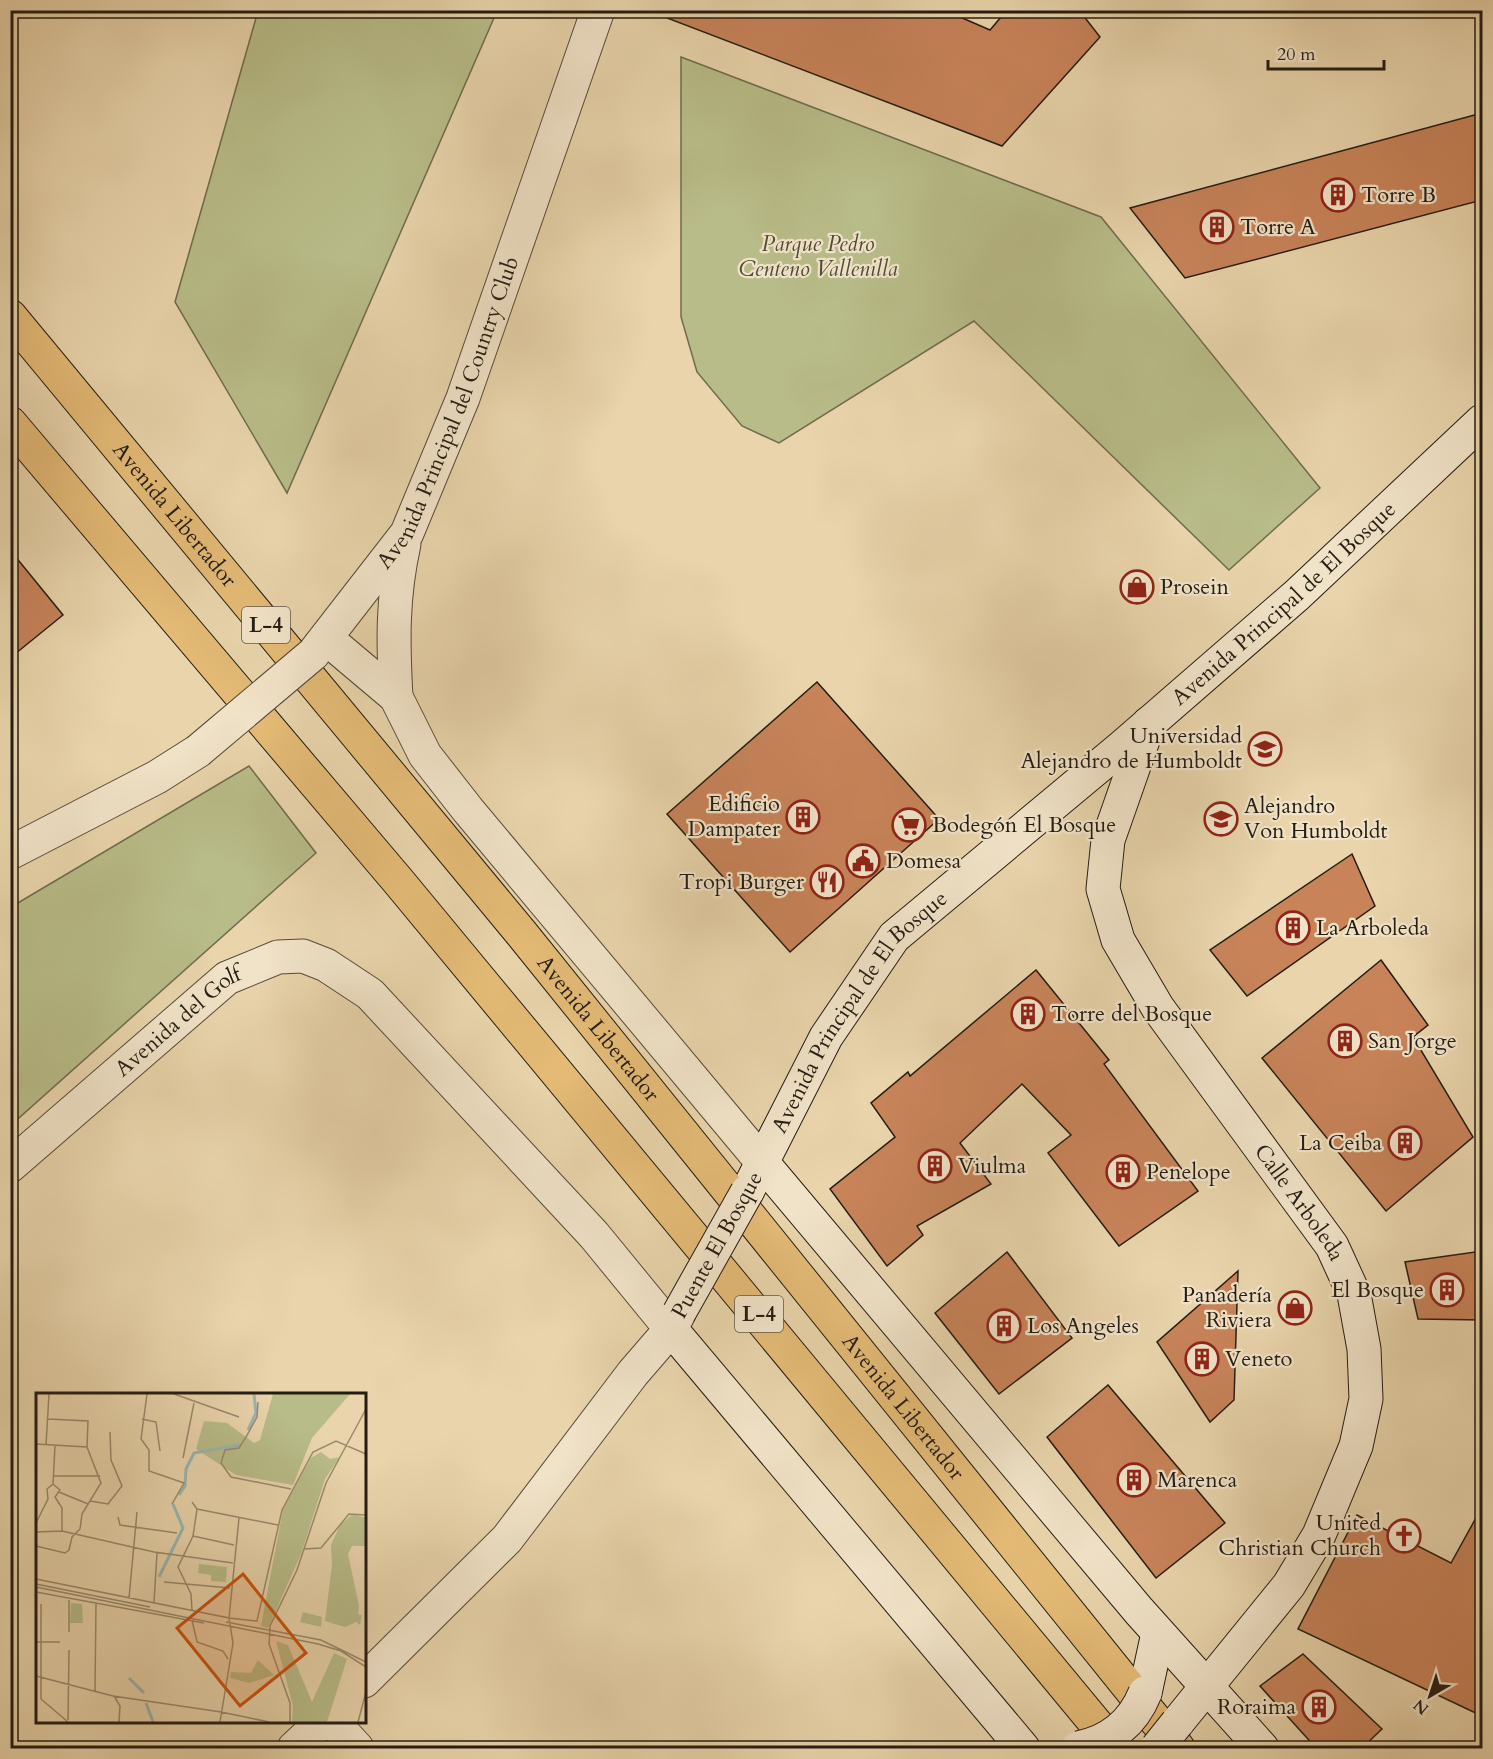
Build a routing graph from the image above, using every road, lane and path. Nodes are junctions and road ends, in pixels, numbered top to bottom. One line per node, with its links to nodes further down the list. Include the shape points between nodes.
1 (598, 10): 5 (main road, Avenida Principal del Country Club, via 464,398)
2 (10, 316): 18 (main road, Avenida Libertador / L-4, via 522,934)
3 (1482, 421): 8 (main road, Avenida Principal de El Bosque, via 1297,595)
4 (10, 423): 23 (main road, L-4, via 414,900)
5 (407, 533): 6 (main road, Avenida Principal del Country Club); 7 (main road, via 395,585 392,638)
6 (319, 646): 7 (main road, Avenida Libertador); 9 (main road, Avenida Principal del Country Club, bridge, via 198,751 157,777)
7 (396, 697): 10 (main road, Avenida Libertador, via 425,756)
8 (1149, 723): 10 (main road, Avenida Principal de El Bosque, via 894,937 826,1037); 15 (main road, Calle Arboleda, via 1108,840 1103,890 1118,940 1158,1008 1332,1246 1354,1294 1364,1349 1366,1399 1356,1446 1319,1535 1289,1585)
9 (10, 853)
10 (762, 1161): 12 (main road, Puente El Bosque, bridge); 13 (main road, Avenida Libertador)
11 (10, 1166): 12 (main road, Avenida del Golf, via 227,978 278,957 303,956 326,965 370,994)
12 (675, 1321): 14 (main road, via 507,1539); 19 (main road)
13 (1158, 1633): 15 (main road, Avenida Libertador); 22 (main road, bridge, via 1140,1705 1113,1736)
14 (366, 1678)
15 (1205, 1687): 18 (main road, Calle Arboleda); 25 (main road, Avenida Libertador)
16 (321, 1723): 20 (main road)
17 (334, 1723): 21 (main road)
18 (1177, 1736): 24 (main road, Calle Arboleda, bridge)
19 (1025, 1748)
20 (294, 1749)
21 (357, 1749)
22 (1078, 1749)
23 (1116, 1749)
24 (1157, 1749)
25 (1262, 1749)

